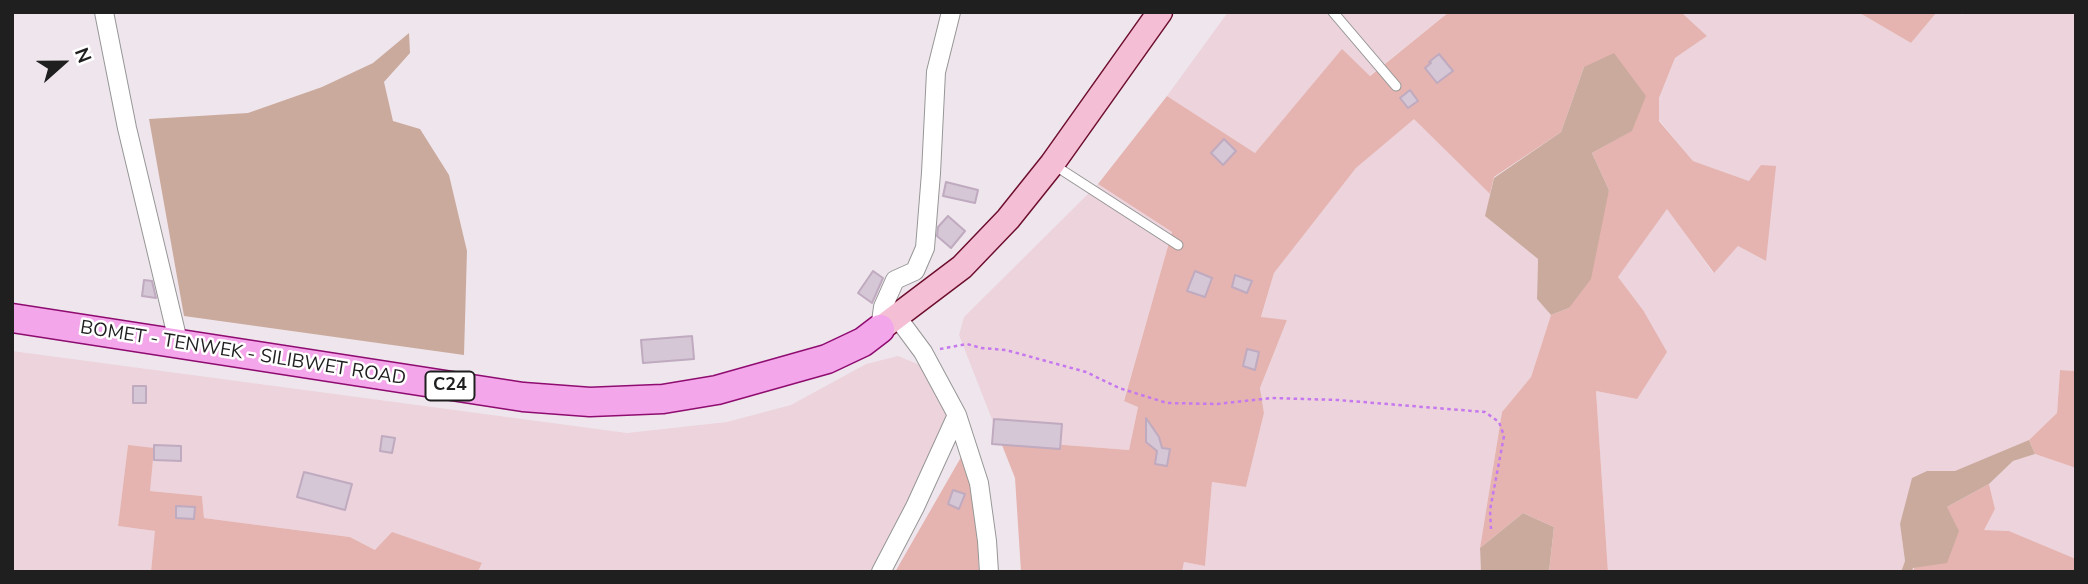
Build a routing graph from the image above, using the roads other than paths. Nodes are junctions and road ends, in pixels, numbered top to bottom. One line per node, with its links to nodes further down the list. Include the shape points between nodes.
1 (104, 12): 10 (street)
2 (951, 12): 9 (street, via 936,72 925,248 915,271 895,280 883,307)
3 (1160, 12): 6 (main road, C24)
4 (1333, 12): 5 (lane)
5 (1396, 86)
6 (1052, 164): 7 (lane); 9 (main road, C24, via 962,268)
7 (1178, 245)
8 (12, 318): 10 (main road, BOMET - TENWEK - SILIBWET ROAD / C24)
9 (888, 323): 10 (main road, BOMET - TENWEK - SILIBWET ROAD / C24, via 863,342 827,359 717,390 663,399 590,402 523,397); 11 (street, via 923,352)
10 (179, 345)
11 (957, 415): 12 (street); 13 (street, via 979,483)
12 (881, 572)
13 (989, 572)

